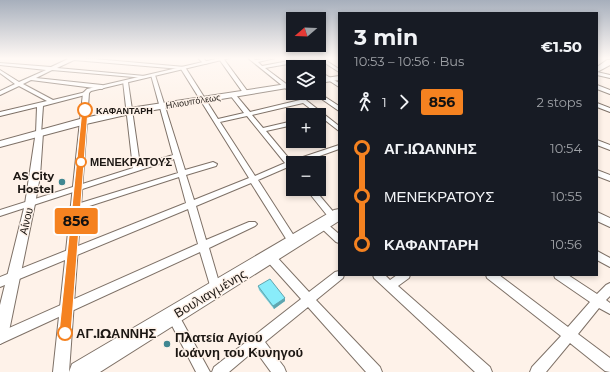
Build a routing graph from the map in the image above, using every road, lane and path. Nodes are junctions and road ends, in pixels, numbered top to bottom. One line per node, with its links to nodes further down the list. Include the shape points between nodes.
1 (6, 75): 15 (street)
2 (38, 75): 10 (street)
3 (138, 75): 7 (street)
4 (188, 75): 27 (street)
5 (235, 75): 24 (street)
6 (273, 75): 18 (street)
7 (149, 76): 14 (street); 33 (street)
8 (326, 76): 11 (street)
9 (338, 78): 11 (main road)
10 (30, 79): 15 (street); 16 (street)
11 (330, 79): 13 (main road); 17 (street)
12 (81, 80): 16 (street)
13 (326, 80)
14 (125, 82): 19 (street); 38 (street)
15 (19, 84): 23 (street); 30 (street)
16 (74, 84): 19 (street)
17 (338, 84)
18 (286, 85)
19 (102, 87): 25 (street, via 90,90)
20 (598, 87): 22 (street)
21 (286, 90): 24 (main road, Ηλιουπόλεως)
22 (610, 92)
23 (0, 93)
24 (246, 93): 26 (main road, Ηλιουπόλεως)
25 (86, 94): 30 (street); 42 (street)
26 (233, 95): 27 (main road, Ηλιουπόλεως); 39 (street)
27 (203, 100): 33 (main road, Ηλιουπόλεως); 43 (street)
28 (321, 100): 40 (street)
29 (304, 101): 39 (street); 40 (street)
30 (52, 102): 31 (street)
31 (40, 105): 41 (street); 47 (street, Αίνου)
32 (598, 105): 35 (street)
33 (162, 106): 38 (main road, Ηλιουπόλεως); 50 (street)
34 (610, 106): 35 (street)
35 (604, 108): 36 (street); 37 (street)
36 (598, 110)
37 (610, 110)
38 (130, 112): 42 (main road, Ηλιουπόλεως); 55 (street)
39 (248, 113): 43 (street); 46 (street)
40 (330, 113): 45 (street)
41 (0, 114)
42 (84, 121): 47 (main road, Ηλιουπόλεως); 60 (street)
43 (216, 121): 59 (street)
44 (286, 124): 46 (street)
45 (338, 127)
46 (262, 130): 52 (street)
47 (39, 133): 48 (main road, Ηλιουπόλεως); 62 (street, Αίνου)
48 (0, 144)
49 (338, 147): 51 (street)
50 (177, 156): 55 (street); 56 (street)
51 (316, 156)
52 (286, 158)
53 (213, 164): 56 (street)
54 (286, 167): 59 (street)
55 (137, 169): 60 (street)
56 (182, 173): 63 (street); 64 (street)
57 (598, 173): 58 (street)
58 (610, 178)
59 (253, 179): 63 (street); 71 (street)
60 (79, 189): 62 (street); 64 (street)
61 (315, 196): 67 (street)
62 (30, 204): 65 (street); 82 (street, Αίνου)
63 (191, 204): 72 (street); 73 (street)
64 (77, 207): 73 (street)
65 (0, 213)
66 (598, 217): 68 (street)
67 (331, 218): 70 (street); 71 (main road, Βουλιαγμένης)
68 (610, 223)
69 (252, 224): 72 (street)
70 (338, 236)
71 (293, 242): 75 (main road, Βουλιαγμένης)
72 (203, 247): 86 (street); 89 (street)
73 (72, 253): 82 (street); 89 (street)
74 (598, 256): 76 (street)
75 (270, 257): 86 (main road, Βουλιαγμένης); 87 (street)
76 (610, 263)
77 (338, 276): 87 (street)
78 (379, 276): 84 (street)
79 (404, 276): 84 (street)
80 (492, 276): 92 (street)
81 (560, 276): 88 (street)
82 (13, 277): 83 (street); 93 (street, Αίνου)
83 (0, 282)
84 (390, 286): 102 (street)
85 (610, 288): 88 (street)
86 (216, 289): 91 (main road, Βουλιαγμένης)
87 (308, 300): 94 (street); 101 (street)
88 (599, 302): 90 (street); 92 (street)
89 (67, 308): 93 (street); 96 (street)
90 (610, 309)
91 (173, 316): 97 (main road, Βουλιαγμένης); 98 (street)
92 (570, 335): 95 (street); 103 (street)
93 (0, 337)
94 (257, 342): 99 (street); 100 (street)
95 (610, 366)
96 (61, 372)
97 (80, 372)
98 (203, 372)
99 (219, 372)
100 (279, 372)
101 (375, 372)
102 (485, 372)
103 (537, 372)

